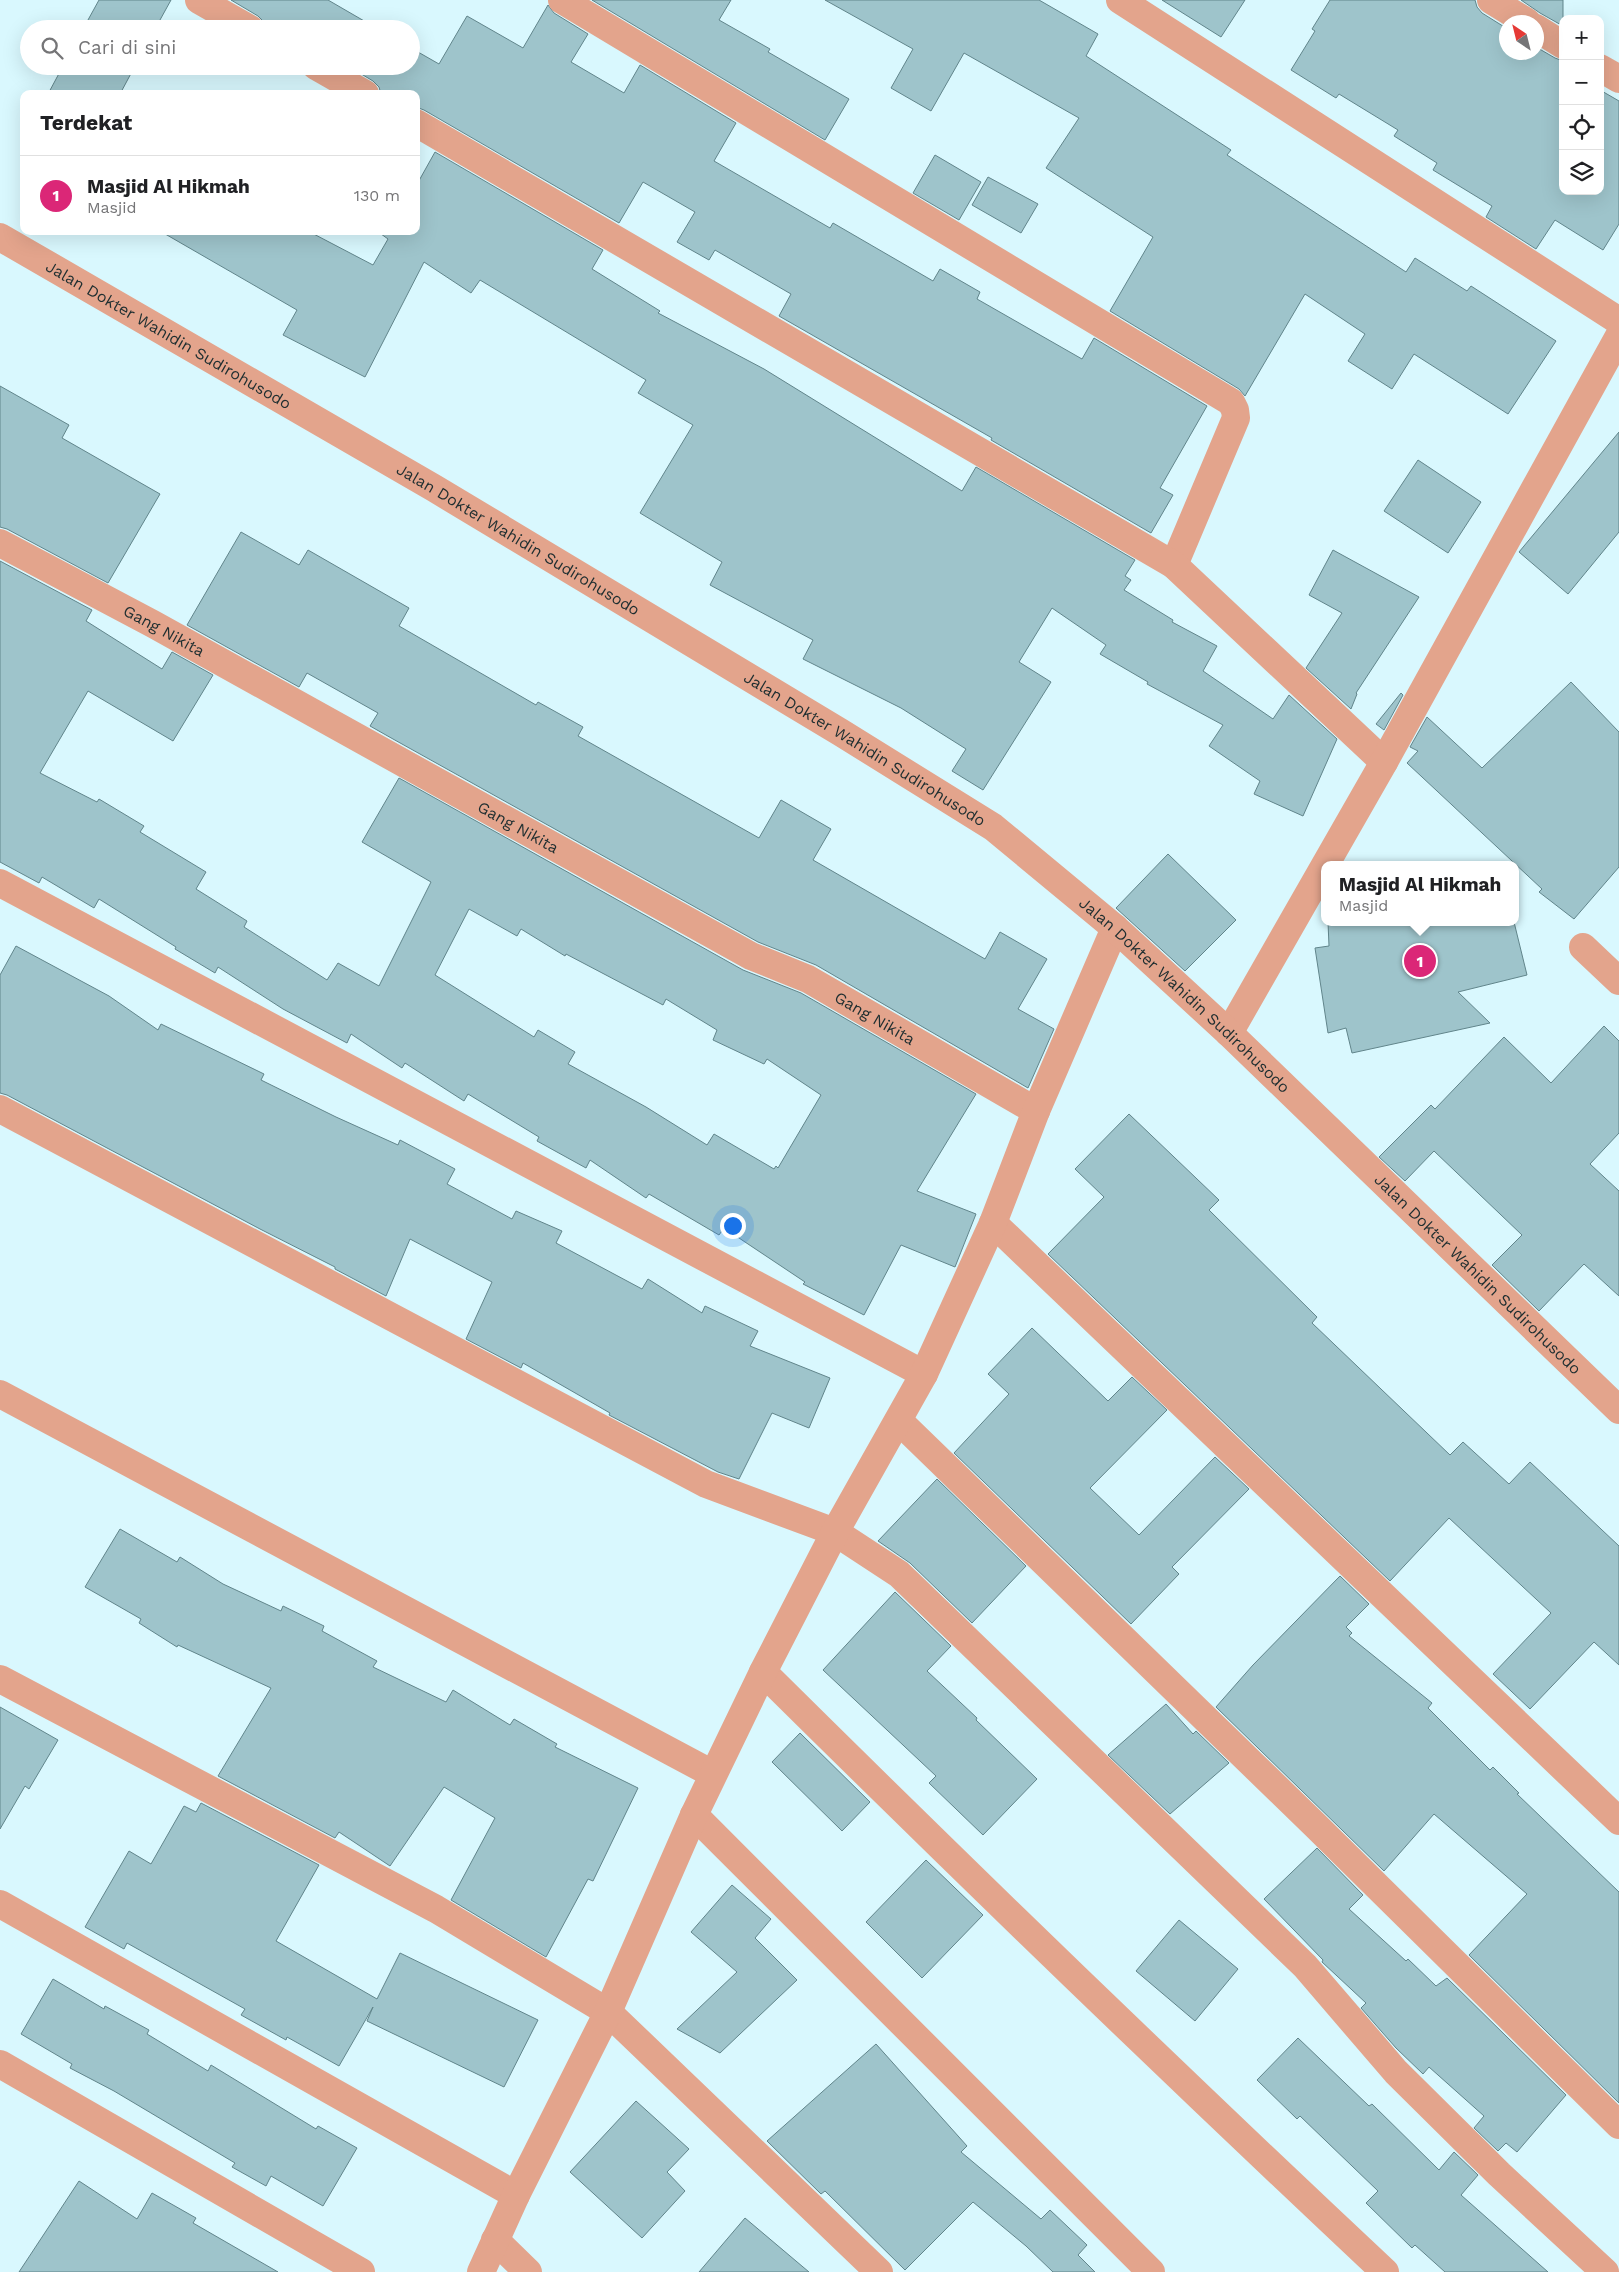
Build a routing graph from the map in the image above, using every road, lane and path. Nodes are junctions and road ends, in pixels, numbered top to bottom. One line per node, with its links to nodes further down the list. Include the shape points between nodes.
1 (199, 0): 6 (street)
2 (562, 0): 18 (street, via 1231,402 1236,418)
3 (1120, 0): 15 (street)
4 (1490, 0): 5 (street)
5 (1515, 15)
6 (234, 20)
7 (1544, 33): 8 (street)
8 (1559, 42)
9 (1604, 70): 11 (street)
10 (332, 75): 12 (street)
11 (1619, 79)
12 (358, 90)
13 (420, 125): 18 (street)
14 (0, 237): 23 (street, Jalan Dokter Wahidin Sudirohusodo, via 434,488 848,737 993,827)
15 (1619, 321)
16 (1617, 345): 19 (street)
17 (0, 543): 28 (street, Gang Nikita, via 153,624 751,956 808,979)
18 (1174, 565): 19 (street)
19 (1384, 762): 20 (street)
20 (1327, 861)
21 (1321, 872): 26 (street)
22 (0, 883): 30 (street)
23 (1115, 928): 26 (street, Jalan Dokter Wahidin Sudirohusodo); 28 (street)
24 (1583, 947): 25 (street)
25 (1619, 981)
26 (1229, 1033): 32 (street, Jalan Dokter Wahidin Sudirohusodo)
27 (0, 1109): 34 (street, via 706,1484)
28 (1036, 1111): 29 (street)
29 (993, 1222): 30 (street); 39 (street)
30 (924, 1374): 33 (street)
31 (0, 1394): 37 (street)
32 (1619, 1410)
33 (899, 1421): 34 (street); 43 (street, via 1316,1825)
34 (835, 1532): 35 (street); 52 (street, via 899,1574 1305,1966 1396,2072)
35 (763, 1672): 37 (street); 51 (street, via 963,1871)
36 (0, 1679): 41 (street, via 436,1910)
37 (713, 1774): 38 (street)
38 (694, 1814): 41 (street); 50 (street)
39 (1619, 1821)
40 (0, 1904): 44 (street)
41 (608, 2012): 44 (street); 49 (street)
42 (0, 2064): 46 (street)
43 (1619, 2125)
44 (516, 2195): 45 (street)
45 (495, 2240): 47 (street); 48 (street)
46 (361, 2272)
47 (481, 2272)
48 (528, 2272)
49 (879, 2272)
50 (1151, 2272)
51 (1385, 2272)
52 (1605, 2272)

